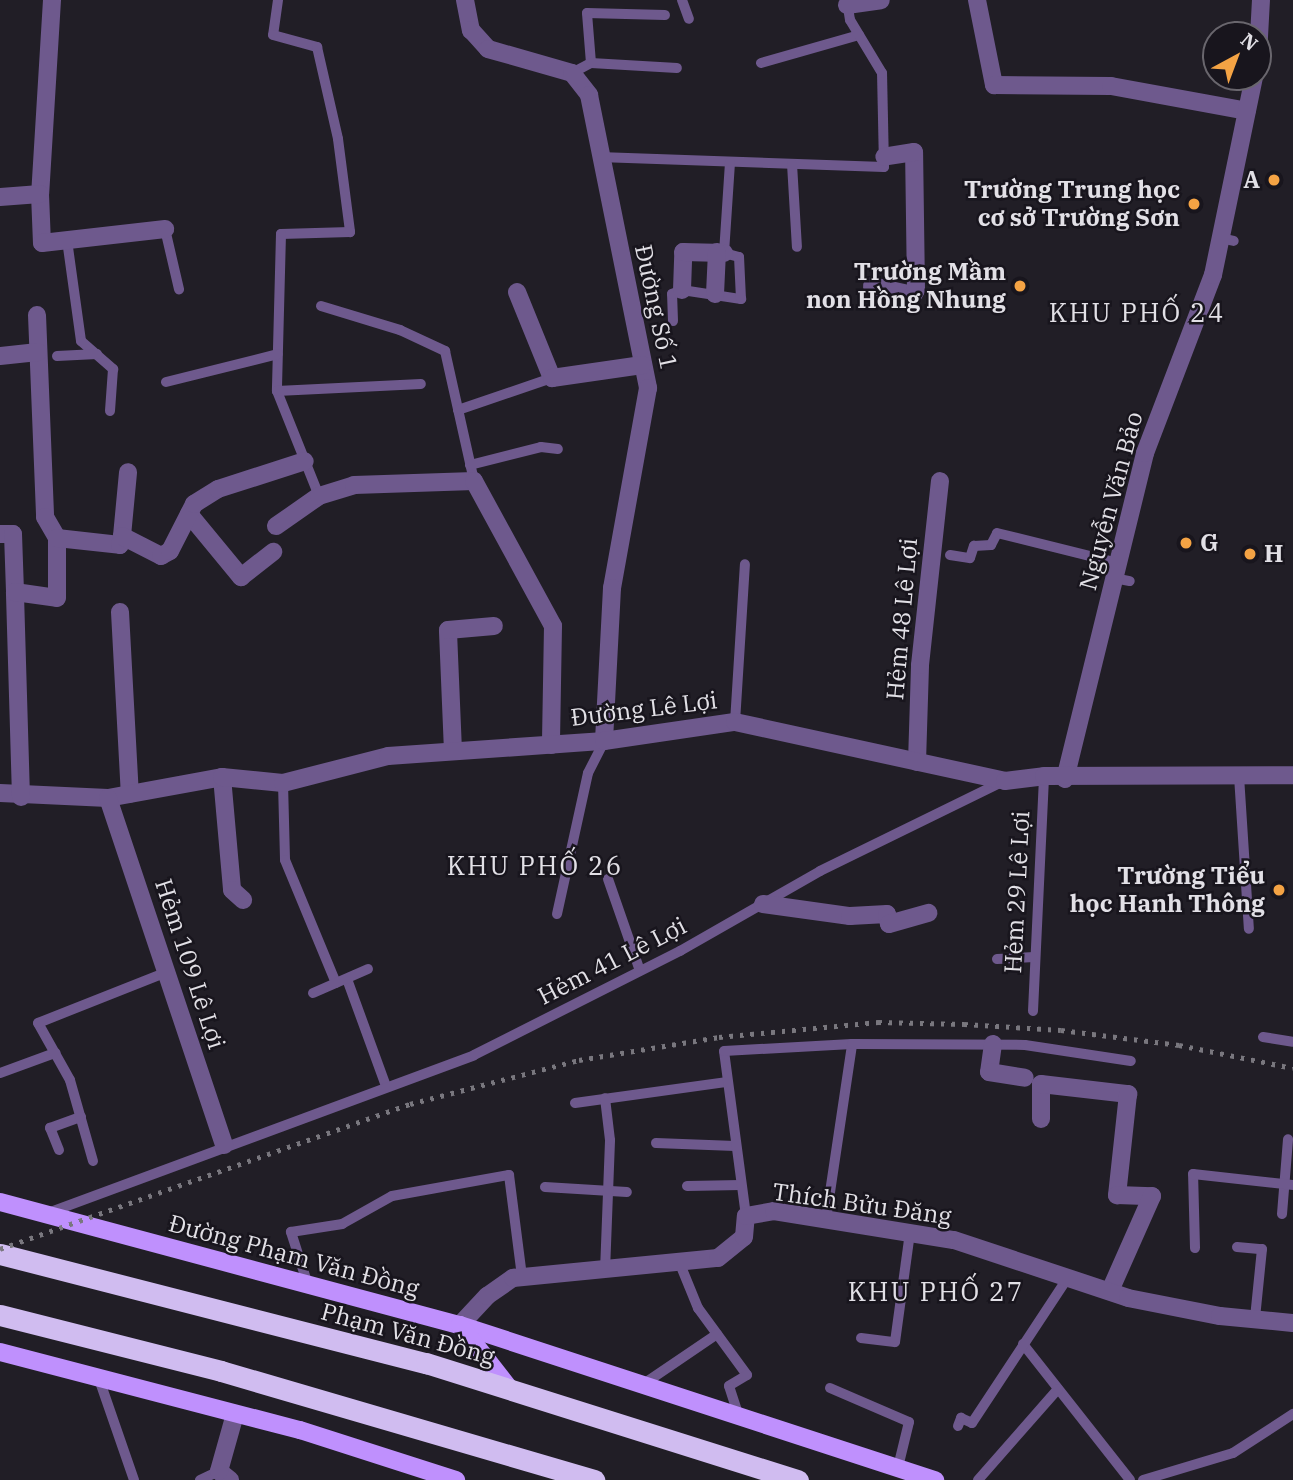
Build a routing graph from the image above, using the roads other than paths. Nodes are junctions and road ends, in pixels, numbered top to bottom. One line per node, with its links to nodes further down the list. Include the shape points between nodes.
1 (52, 0): 23 (street)
2 (278, 0): 39 (lane, via 273,35 317,47 338,139 350,232 281,234)
3 (465, 0): 16 (street, via 471,30 488,49)
4 (682, 0): 10 (lane)
5 (881, 0): 8 (street)
6 (977, 0): 18 (street, via 994,85 1111,86)
7 (1261, 0): 11 (street)
8 (847, 3): 12 (lane)
9 (665, 15): 13 (lane, via 587,13)
10 (689, 19)
11 (1260, 21)
12 (859, 35): 14 (lane); 20 (lane, via 882,73)
13 (591, 63): 15 (lane); 16 (lane)
14 (761, 63)
15 (677, 68)
16 (572, 73): 19 (street, Đường Số 1, via 589,95)
17 (1251, 91): 18 (street, Nguyễn Văn Bảo)
18 (1247, 111): 63 (street, Nguyễn Văn Bảo, via 1227,240 1145,453)
19 (599, 157): 21 (lane); 42 (street, Đường Số 1)
20 (884, 157): 22 (lane, via 884,167); 29 (street, via 914,152 916,289 913,295)
21 (730, 162): 22 (lane); 28 (lane)
22 (792, 164): 27 (lane)
23 (40, 194): 24 (street); 26 (street, via 42,243)
24 (0, 197)
25 (165, 229): 26 (street); 30 (lane)
26 (67, 240): 38 (lane, via 81,341)
27 (797, 247)
28 (720, 253): 31 (street, via 684,252); 33 (street); 33 (lane, via 739,257 741,299)
29 (872, 286)
30 (179, 289)
31 (682, 290): 33 (lane); 36 (lane, via 672,293)
32 (517, 292): 43 (street)
33 (715, 294)
34 (321, 306): 47 (lane, via 400,330 445,351)
35 (37, 315): 37 (street)
36 (673, 321)
37 (38, 352): 40 (street); 59 (street, via 45,517)
38 (97, 354): 41 (lane); 48 (lane, via 113,369)
39 (278, 354): 44 (lane); 46 (lane)
40 (0, 356)
41 (57, 356)
42 (642, 365): 43 (street); 68 (street, Đường Số 1, via 648,388 612,588)
43 (552, 378): 47 (lane)
44 (166, 382)
45 (421, 384): 46 (lane)
46 (277, 391): 50 (lane)
47 (458, 410): 52 (lane)
48 (110, 411)
49 (558, 449): 52 (lane, via 541,447)
50 (305, 461): 54 (lane); 55 (street, via 218,489 194,504)
51 (128, 472): 58 (street)
52 (472, 473): 54 (street, via 354,485); 69 (street, via 553,626)
53 (940, 481): 71 (street, Hẻm 48 Lê Lợi, via 920,665)
54 (319, 496): 56 (street)
55 (189, 514): 58 (street, via 170,551 161,556); 60 (street, via 241,577)
56 (276, 526)
57 (0, 534): 64 (street, via 13,534)
58 (122, 536): 59 (street, via 120,545)
59 (57, 538): 64 (street, via 57,598)
60 (273, 552)
61 (950, 555): 63 (lane, via 970,558 974,546 991,545 997,533)
62 (745, 564): 67 (lane)
63 (1120, 574): 76 (street, Nguyễn Văn Bảo)
64 (15, 592): 81 (street)
65 (120, 612): 80 (street)
66 (494, 626): 70 (street, via 448,630)
67 (735, 722): 68 (street, Đường Lê Lợi); 71 (street, Đường Lê Lợi)
68 (604, 741): 69 (street, Đường Lê Lợi); 87 (lane, via 588,773)
69 (551, 745): 70 (street, Đường Lê Lợi)
70 (453, 751): 78 (street, Đường Lê Lợi, via 387,756)
71 (917, 762): 77 (street, Đường Lê Lợi)
72 (1293, 775): 74 (street, Đường Lê Lợi)
73 (1044, 776): 76 (street, Đường Lê Lợi); 77 (street, Đường Lê Lợi); 89 (lane, Hẻm 29 Lê Lợi)
74 (1240, 776): 76 (street, Đường Lê Lợi); 88 (lane)
75 (222, 777): 78 (street, Đường Lê Lợi); 80 (street, Đường Lê Lợi); 84 (street, via 232,890)
76 (1065, 779)
77 (1005, 781): 85 (lane, Hẻm 41 Lê Lợi)
78 (283, 783): 94 (lane, via 285,860)
79 (0, 793): 81 (street, Đường Lê Lợi)
80 (130, 794): 82 (street, Đường Lê Lợi)
81 (22, 797): 82 (street, Đường Lê Lợi)
82 (108, 798): 93 (street, Hẻm 109 Lê Lợi)
83 (608, 879): 92 (lane)
84 (243, 900)
85 (763, 904): 86 (street, via 850,916 887,914 889,924); 92 (lane, Hẻm 41 Lê Lợi)
86 (928, 913)
87 (557, 914)
88 (1249, 929)
89 (1034, 957): 90 (lane); 96 (lane, Hẻm 29 Lê Lợi)
90 (997, 958)
91 (368, 970): 94 (lane)
92 (640, 971): 106 (lane, Hẻm 41 Lê Lợi, via 474,1055)
93 (167, 972): 101 (lane, via 38,1023); 113 (street, Hẻm 109 Lê Lợi)
94 (341, 981): 95 (lane); 106 (lane)
95 (313, 993)
96 (1033, 1011)
97 (1263, 1037): 98 (lane)
98 (1293, 1042)
99 (852, 1044): 100 (lane); 105 (lane, via 724,1051); 127 (lane)
100 (993, 1044): 102 (lane); 104 (street, via 989,1072)
101 (55, 1053): 103 (lane); 109 (lane, via 70,1080)
102 (1131, 1061)
103 (0, 1073)
104 (1025, 1078)
105 (726, 1082): 107 (lane); 114 (lane)
106 (386, 1086): 113 (lane, Hẻm 41 Lê Lợi)
107 (605, 1098): 108 (lane); 121 (lane)
108 (575, 1102)
109 (81, 1117): 115 (lane, via 50,1128); 116 (lane)
110 (1041, 1119): 137 (street, via 1041,1084 1128,1094 1116,1195 1152,1196)
111 (1288, 1139): 118 (lane)
112 (656, 1143): 114 (lane)
113 (224, 1145): 124 (lane, Hẻm 41 Lê Lợi)
114 (735, 1146): 117 (lane)
115 (58, 1150)
116 (93, 1161)
117 (741, 1185): 119 (lane); 126 (lane)
118 (1289, 1185): 125 (lane); 130 (lane, via 1194,1174)
119 (687, 1186)
120 (545, 1188): 121 (lane)
121 (608, 1191): 122 (lane); 133 (lane)
122 (627, 1192)
123 (0, 1202): 124 (main road)
124 (48, 1213): 136 (main road, Đường Phạm Văn Đồng)
125 (1282, 1214)
126 (746, 1216): 127 (street, Thích Bửu Đăng, via 774,1211); 132 (street, Thích Bửu Đăng, via 744,1237 718,1258)
127 (826, 1219): 128 (street, Thích Bửu Đăng)
128 (910, 1233): 134 (street, Thích Bửu Đăng, via 954,1240); 143 (lane, via 895,1342)
129 (1237, 1247): 139 (lane, via 1262,1250)
130 (1195, 1248)
131 (0, 1254): 148 (highway, Phạm Văn Đồng)
132 (680, 1264): 133 (street, Thích Bửu Đăng); 142 (lane, via 698,1308)
133 (605, 1271): 135 (street, Thích Bửu Đăng)
134 (1069, 1276): 137 (street, Thích Bửu Đăng); 144 (lane)
135 (522, 1277): 136 (lane, via 509,1175 392,1196 342,1224 291,1232); 141 (street, Thích Bửu Đăng, via 502,1283)
136 (308, 1284): 141 (main road, Đường Phạm Văn Đồng)
137 (1110, 1291): 139 (street, Thích Bửu Đăng, via 1220,1316)
138 (0, 1315): 161 (highway, via 221,1371)
139 (1255, 1318): 140 (street, Thích Bửu Đăng)
140 (1293, 1323)
141 (460, 1325): 147 (main road, Phạm Văn Đồng); 148 (main road)
142 (717, 1334): 147 (lane); 152 (lane, via 747,1375 729,1386)
143 (861, 1338)
144 (1023, 1344): 150 (lane); 154 (lane, via 972,1423 961,1418)
145 (0, 1352): 146 (main road)
146 (98, 1377): 151 (main road); 158 (lane)
147 (645, 1383): 152 (main road, Phạm Văn Đồng)
148 (509, 1388): 162 (highway, Phạm Văn Đồng)
149 (830, 1388): 155 (lane, via 909,1422)
150 (1058, 1389): 164 (lane); 165 (lane)
151 (235, 1413): 156 (street); 160 (main road)
152 (738, 1413): 155 (main road, Phạm Văn Đồng)
153 (1293, 1414): 157 (lane, via 1233,1453)
154 (958, 1426)
155 (898, 1467): 163 (main road, Phạm Văn Đồng)
156 (225, 1475): 159 (lane)
157 (1160, 1478): 166 (lane)
158 (134, 1480)
159 (200, 1480)
160 (456, 1480)
161 (594, 1480)
162 (798, 1480)
163 (934, 1480)
164 (978, 1480)
165 (1130, 1480)
166 (1143, 1480)

